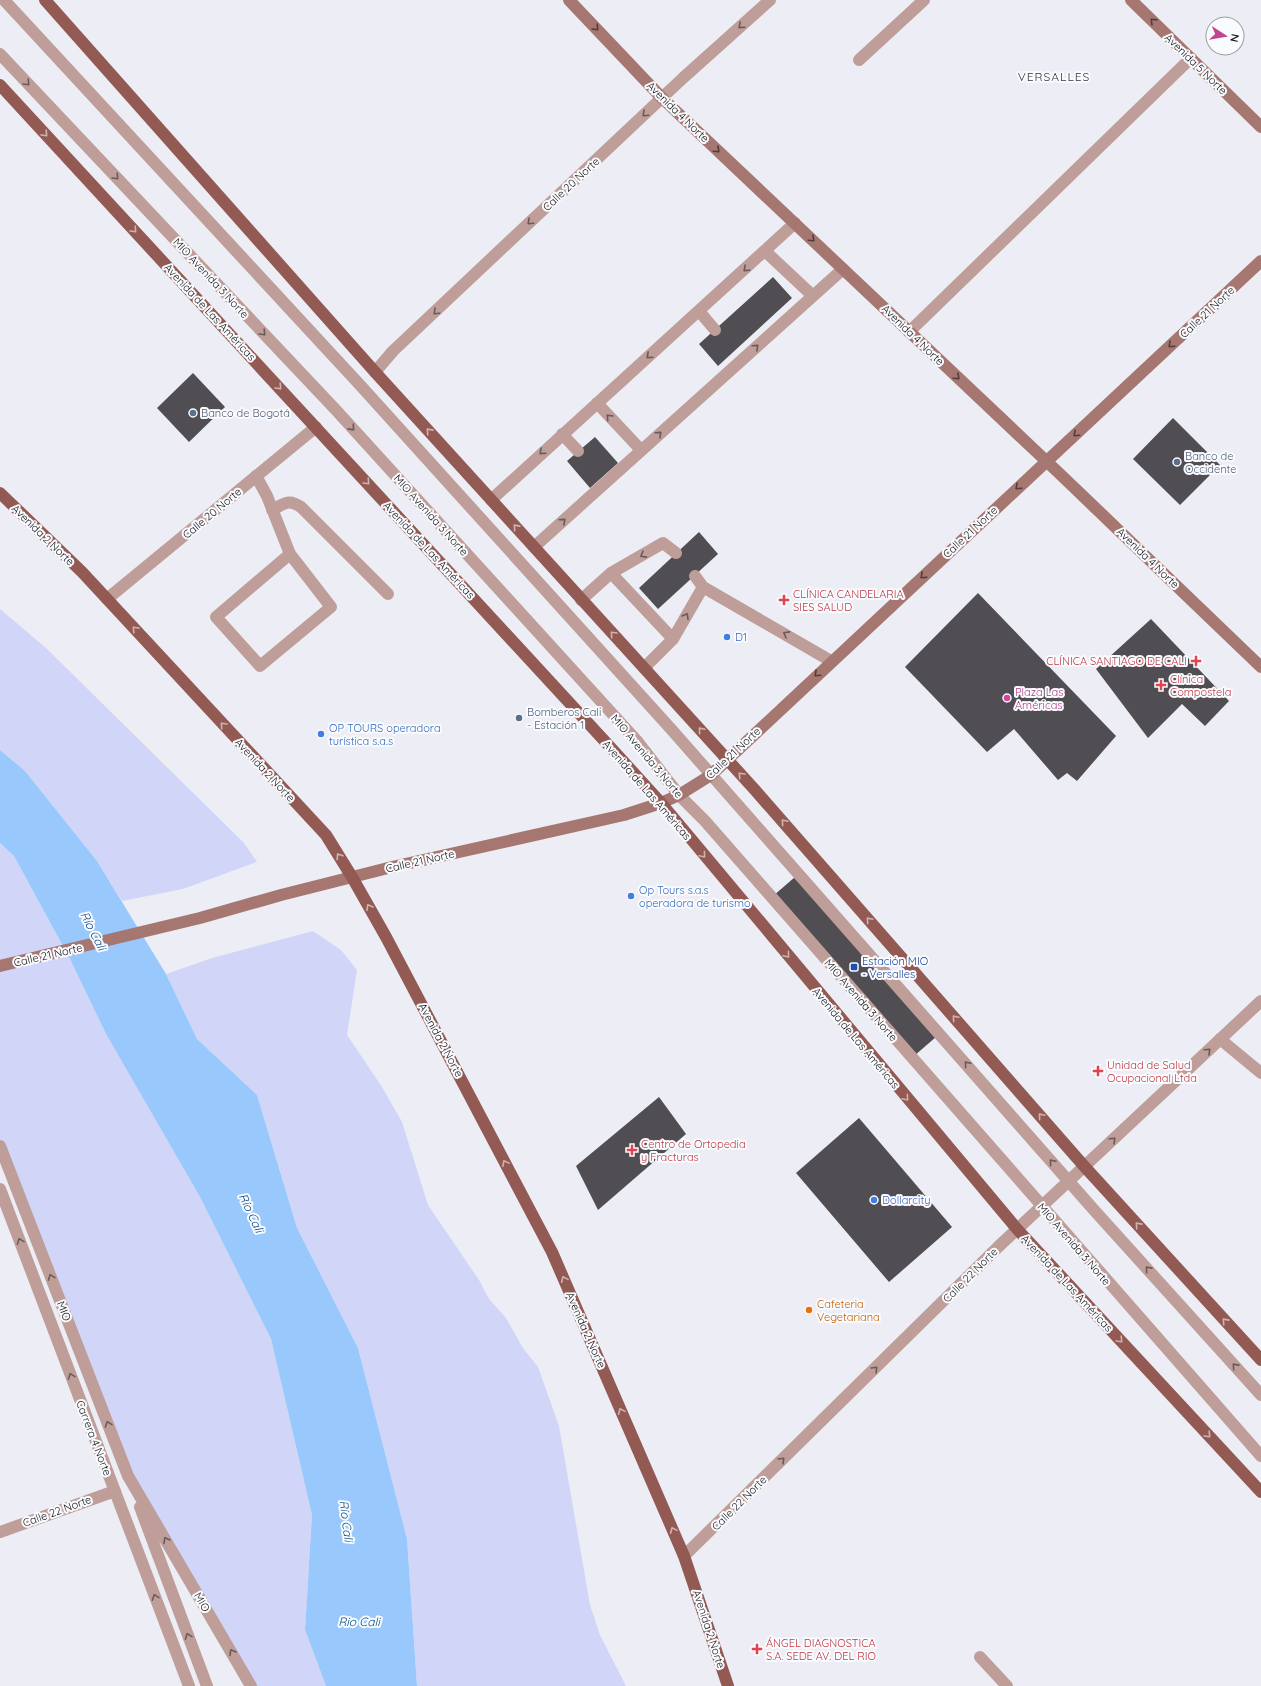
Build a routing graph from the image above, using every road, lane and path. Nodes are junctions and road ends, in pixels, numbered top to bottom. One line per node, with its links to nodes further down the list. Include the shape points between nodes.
1 (4, 0): 46 (street, via 371,397)
2 (45, 0): 21 (main road)
3 (569, 0): 11 (main road, Avenida 4 Norte, one-way to 11)
4 (770, 0): 11 (street, Calle 20 Norte, one-way to 11)
5 (924, 0): 9 (street)
6 (1131, 0): 8 (main road, Avenida 5 Norte, one-way to 6)
7 (0, 54): 47 (street, MIO Avenida 3 Norte, one-way to 47, via 335,409 637,741)
8 (1191, 58): 12 (main road, Avenida 5 Norte); 20 (street)
9 (859, 60)
10 (0, 85): 23 (main road, Avenida de Las Américas, one-way to 23)
11 (662, 98): 13 (main road, Avenida 4 Norte, one-way to 13); 21 (street, Calle 20 Norte, one-way to 21)
12 (1261, 127)
13 (795, 223): 14 (street); 16 (main road, Avenida 4 Norte, one-way to 16)
14 (765, 251): 17 (street); 18 (street, one-way to 18)
15 (1261, 261): 27 (main road, Calle 21 Norte, one-way to 27)
16 (843, 269): 17 (street); 20 (main road, Avenida 4 Norte)
17 (812, 296): 25 (street, one-way to 17, via 738,355)
18 (699, 311): 19 (street); 22 (street, one-way to 22)
19 (715, 330)
20 (909, 332): 27 (main road, Avenida 4 Norte, one-way to 27)
21 (375, 372): 30 (main road, one-way to 21)
22 (597, 403): 24 (street); 25 (street, one-way to 22)
23 (316, 427): 28 (street, Calle 20 Norte); 48 (main road, Avenida de Las Américas, one-way to 48)
24 (562, 434): 26 (street); 30 (street, one-way to 30)
25 (641, 450): 32 (street, one-way to 25, via 605,479)
26 (578, 451)
27 (1046, 461): 42 (main road, Calle 21 Norte, one-way to 42); 43 (main road, Avenida 4 Norte)
28 (256, 476): 31 (street); 39 (street, Calle 20 Norte)
29 (0, 493): 39 (main road, Avenida 2 Norte)
30 (490, 500): 32 (main road, one-way to 30)
31 (272, 510): 34 (street); 38 (street, via 288,502 294,502 301,507)
32 (534, 547): 40 (main road)
33 (676, 553): 35 (street, one-way to 35, via 663,543)
34 (290, 554): 34 (street, via 216,617 260,666 331,607)
35 (611, 573): 40 (street); 41 (street)
36 (695, 576): 37 (street)
37 (703, 588): 41 (street, one-way to 37); 42 (street, one-way to 37)
38 (388, 594)
39 (107, 599): 49 (main road, Avenida 2 Norte, one-way to 39, via 326,836)
40 (581, 600): 44 (main road, one-way to 40)
41 (673, 639): 44 (street)
42 (831, 661): 45 (main road, Calle 21 Norte, one-way to 45)
43 (1261, 667)
44 (644, 668): 45 (main road, one-way to 44)
45 (726, 759): 46 (main road, Calle 21 Norte); 55 (main road, one-way to 45)
46 (711, 775): 47 (main road, Calle 21 Norte); 56 (street, one-way to 46)
47 (679, 795): 48 (main road, Calle 21 Norte); 58 (street, MIO Avenida 3 Norte, via 716,833)
48 (661, 803): 49 (main road, Calle 21 Norte, via 624,814); 59 (main road, Avenida de Las Américas, one-way to 59)
49 (352, 877): 50 (main road, Calle 21 Norte, via 200,918); 67 (main road, Avenida 2 Norte, one-way to 49, via 552,1252)
50 (3, 965)
51 (1261, 1001): 52 (street, Calle 22 Norte)
52 (1220, 1039): 53 (street); 55 (street, Calle 22 Norte, one-way to 52)
53 (1261, 1073)
54 (0, 1146): 63 (street, MIO, one-way to 54)
55 (1084, 1166): 56 (street, Calle 22 Norte); 60 (main road, one-way to 55)
56 (1069, 1181): 58 (street, Calle 22 Norte); 61 (street, one-way to 56)
57 (0, 1189): 64 (street, Carrera 4 Norte, one-way to 57)
58 (1041, 1206): 59 (street, Calle 22 Norte); 62 (street, MIO Avenida 3 Norte)
59 (1017, 1230): 65 (main road, Avenida de Las Américas, one-way to 65); 67 (street, Calle 22 Norte, one-way to 59)
60 (1261, 1360)
61 (1261, 1395)
62 (1261, 1456)
63 (128, 1476): 70 (street, MIO, one-way to 63); 71 (street, MIO, one-way to 63)
64 (115, 1491): 66 (street, Calle 22 Norte); 69 (street, Carrera 4 Norte, one-way to 64)
65 (1261, 1492)
66 (0, 1532)
67 (684, 1556): 72 (main road, Avenida 2 Norte)
68 (980, 1657): 73 (street)
69 (189, 1686)
70 (207, 1686)
71 (251, 1686)
72 (728, 1686)
73 (1007, 1686)

